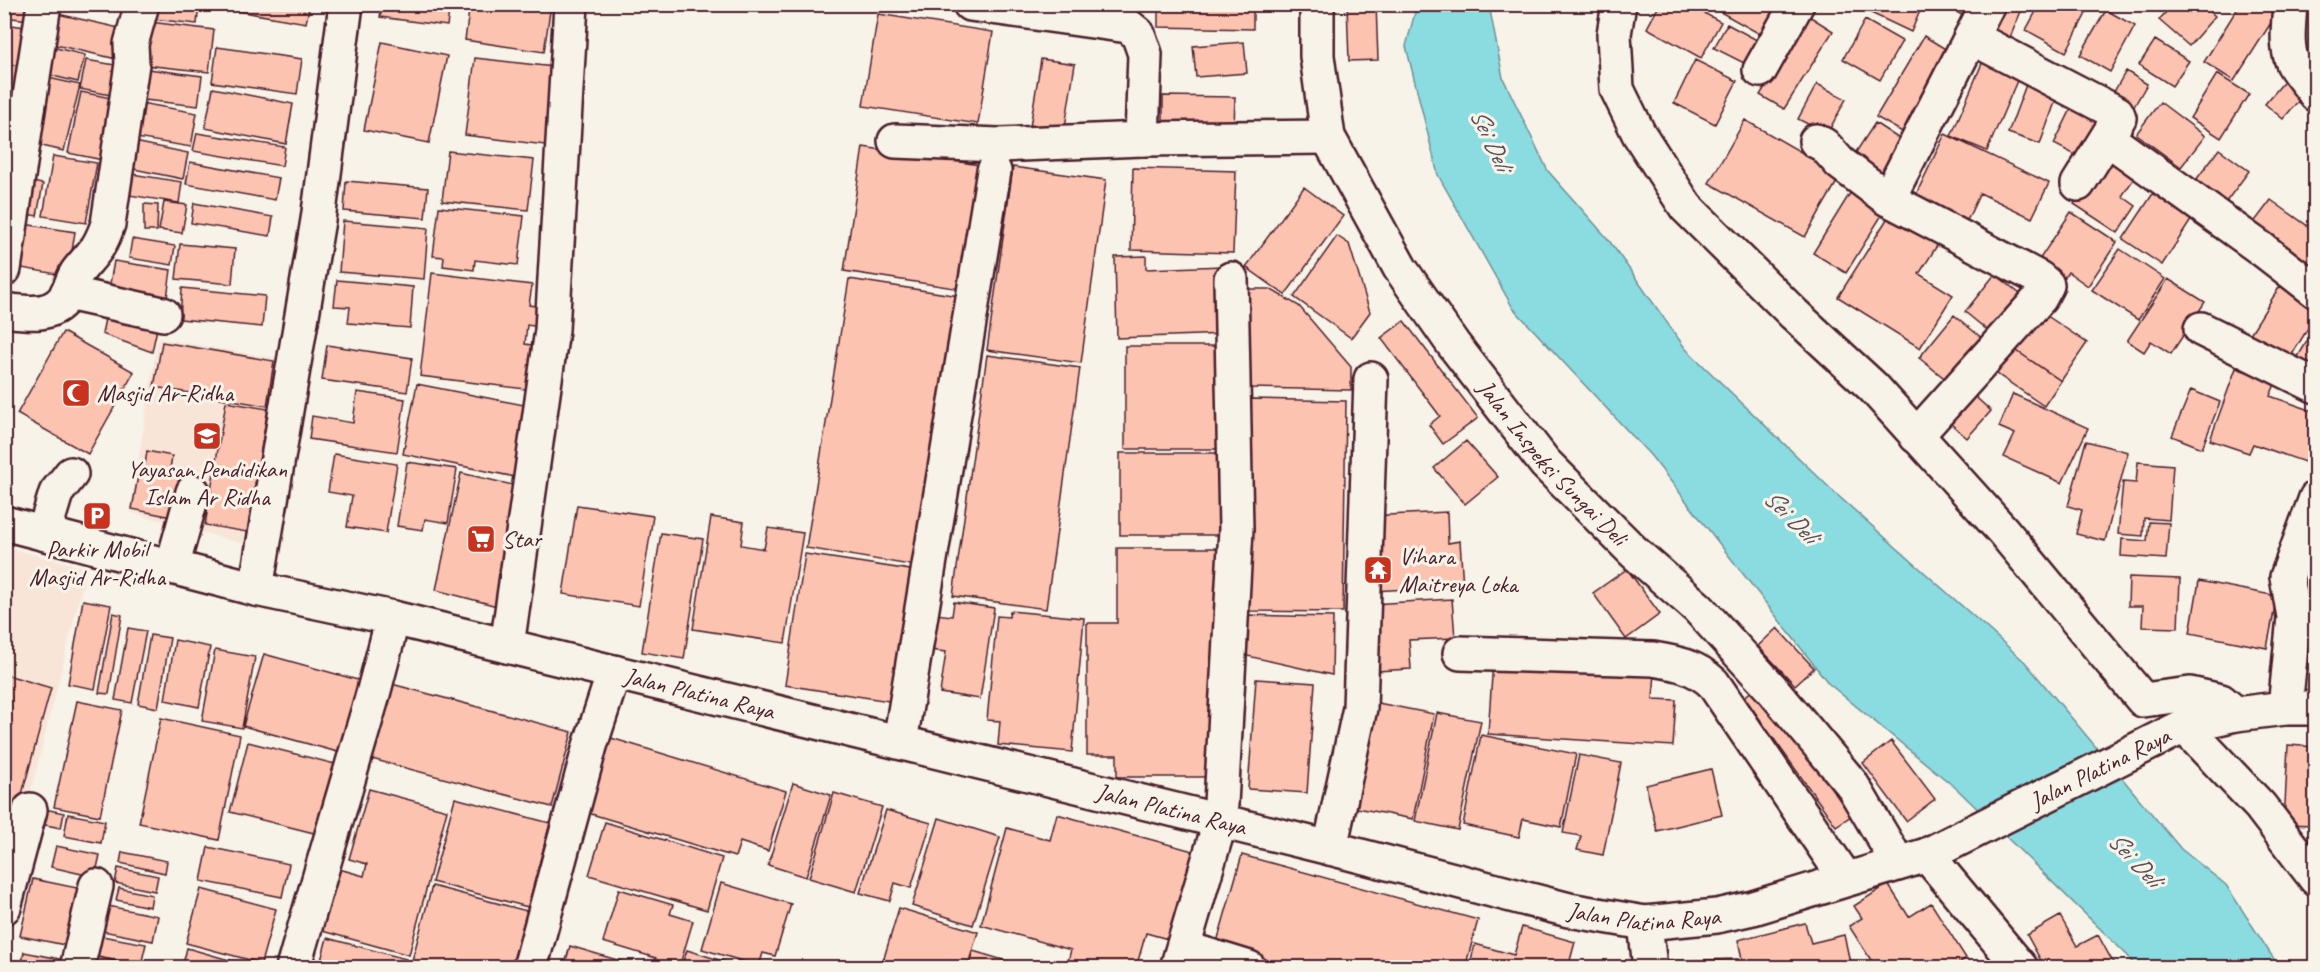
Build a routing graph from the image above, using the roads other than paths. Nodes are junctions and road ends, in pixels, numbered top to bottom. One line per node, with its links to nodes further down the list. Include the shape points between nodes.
1 (44, 4): 22 (street)
2 (142, 4): 25 (street, via 131,44 132,64 108,224 98,247 76,273)
3 (346, 4): 38 (street, via 318,220)
4 (571, 4): 40 (street, via 552,330)
5 (970, 4): 16 (street, via 1128,26 1138,34 1145,54)
6 (1317, 4): 14 (street, Jalan Inspeksi Sungai Deli, via 1317,56)
7 (1619, 4): 31 (street, via 1614,34 1617,90 1639,134 1686,207 1873,387)
8 (1797, 4): 12 (street)
9 (1988, 4): 11 (street)
10 (2290, 4): 13 (street, via 2290,55)
11 (1971, 37): 15 (street, via 2115,111 2119,118); 21 (street)
12 (1760, 70)
13 (2316, 95)
14 (1328, 137): 16 (street); 50 (street, Jalan Inspeksi Sungai Deli, via 1400,268 1545,463 1635,553 1698,608 1772,689)
15 (2107, 138): 20 (street); 24 (street)
16 (1142, 139): 17 (street, via 999,145)
17 (895, 141)
18 (1816, 141): 21 (street)
19 (994, 171): 46 (street)
20 (2078, 184)
21 (1888, 199): 31 (street, via 2047,285 2040,298)
22 (4, 269)
23 (1231, 279): 48 (street, via 1236,529)
24 (2316, 291)
25 (67, 293): 26 (street, via 61,304 42,312); 27 (street)
26 (4, 310)
27 (163, 314)
28 (2201, 329): 30 (street)
29 (1371, 378): 49 (street, via 1360,708)
30 (2316, 386)
31 (1916, 436): 44 (street, via 2003,531 2143,700 2190,694 2221,701)
32 (71, 474): 36 (street, via 56,493)
33 (194, 492): 37 (street)
34 (2316, 498): 43 (street, via 2287,577 2294,617)
35 (4, 523): 36 (street, Jalan Platina Raya)
36 (44, 533): 37 (street, Jalan Platina Raya)
37 (172, 567): 38 (street, Jalan Platina Raya)
38 (256, 589): 39 (street, Jalan Platina Raya)
39 (393, 618): 40 (street, Jalan Platina Raya); 58 (street)
40 (507, 645): 42 (street, Jalan Platina Raya)
41 (1460, 653): 51 (street, via 1653,659 1700,671 1713,683)
42 (614, 672): 46 (street, Jalan Platina Raya); 59 (street)
43 (2300, 708): 44 (street, Jalan Platina Raya)
44 (2236, 714): 45 (street, Jalan Platina Raya)
45 (2175, 731): 50 (street, Jalan Platina Raya); 52 (street, via 2260,806)
46 (900, 742): 48 (street, Jalan Platina Raya)
47 (30, 810): 54 (street)
48 (1220, 822): 49 (street, Jalan Platina Raya); 56 (street)
49 (1330, 848): 55 (street, Jalan Platina Raya, via 1569,910)
50 (1913, 859): 51 (street, Jalan Platina Raya); 62 (street, Jalan Inspeksi Sungai Deli)
51 (1846, 879): 55 (street, Jalan Platina Raya, via 1754,908)
52 (2316, 879)
53 (96, 886): 57 (street)
54 (4, 907)
55 (1645, 923): 61 (street)
56 (1180, 958): 60 (street)
57 (77, 968)
58 (293, 968)
59 (530, 968)
60 (1249, 968)
61 (1650, 968)
62 (2021, 968)

